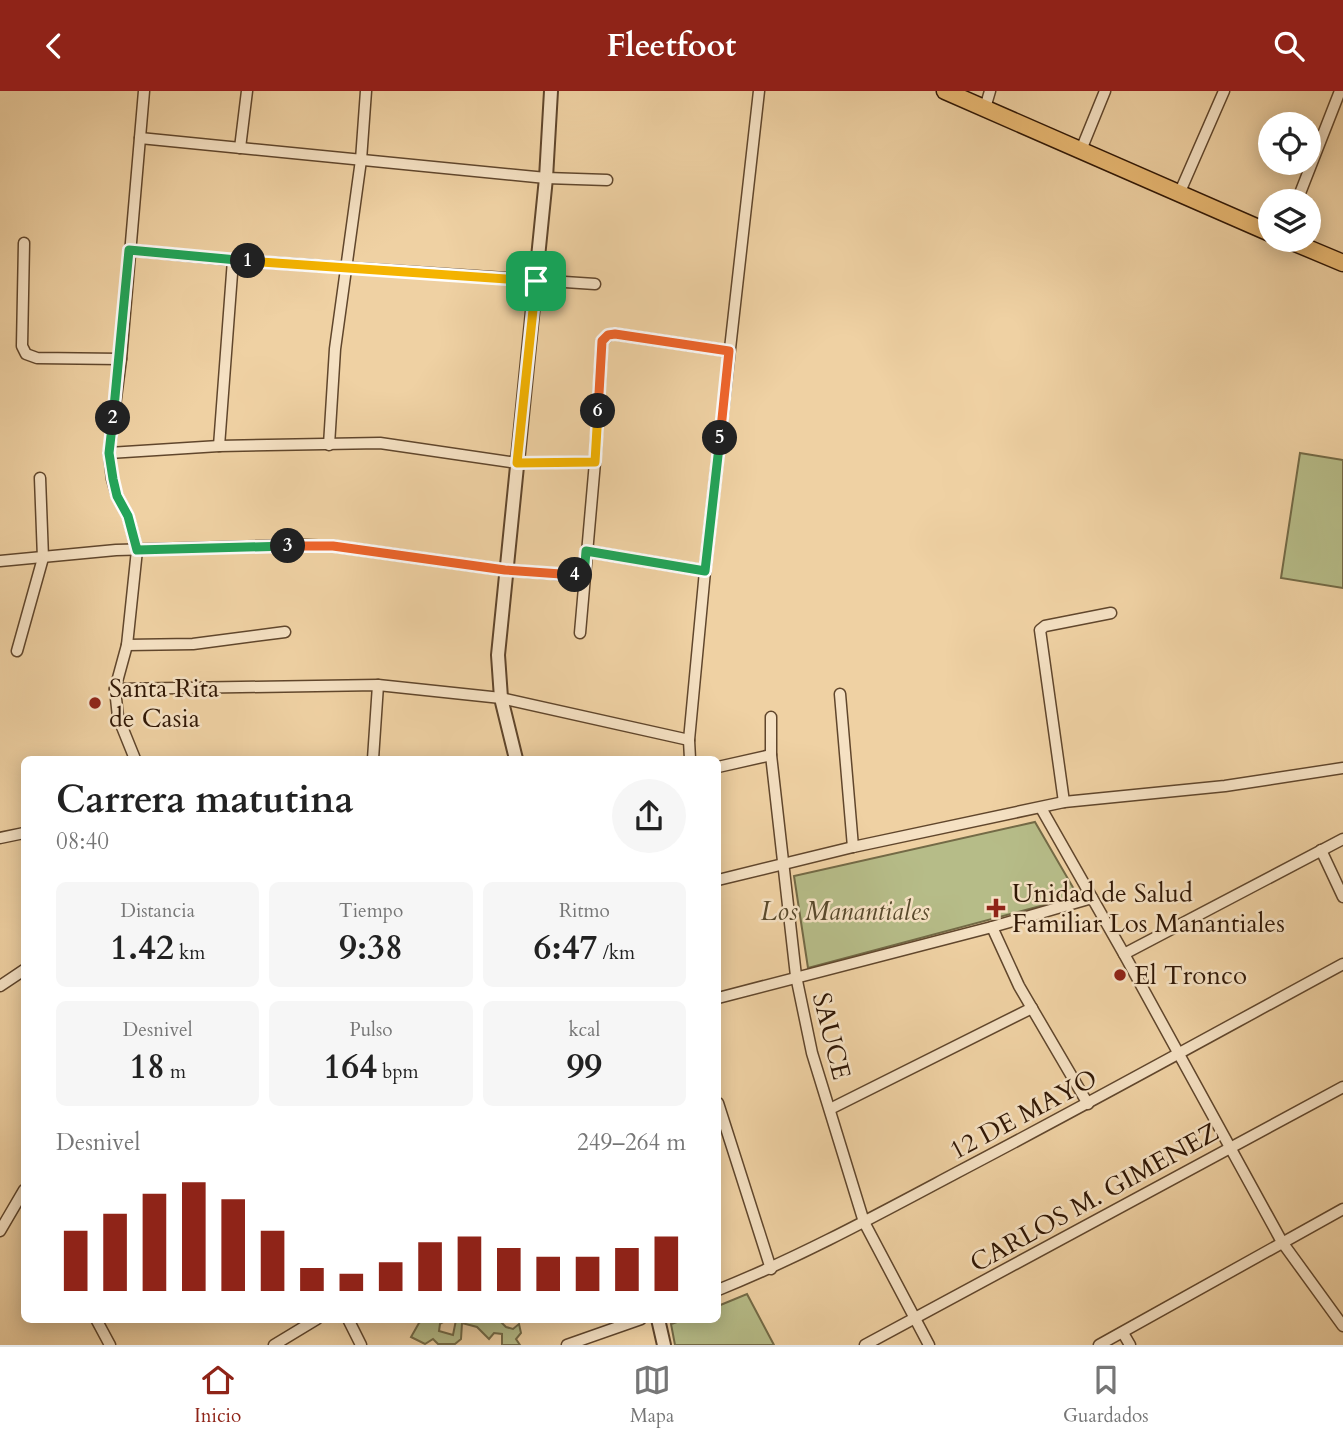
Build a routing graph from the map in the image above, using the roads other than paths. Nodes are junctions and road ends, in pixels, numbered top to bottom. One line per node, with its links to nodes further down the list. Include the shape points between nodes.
1 (144, 91): 12 (street)
2 (247, 91): 13 (street)
3 (366, 91): 15 (street)
4 (551, 91): 16 (street)
5 (759, 91): 29 (street)
6 (945, 91): 11 (main road)
7 (990, 91): 11 (street)
8 (1105, 91): 14 (street)
9 (1224, 91): 19 (street)
10 (1340, 91): 18 (street)
11 (985, 108): 14 (main road)
12 (140, 138): 13 (street); 22 (street)
13 (240, 148): 15 (street)
14 (1081, 150): 19 (main road)
15 (361, 160): 16 (street); 26 (street)
16 (546, 178): 17 (street); 27 (street)
17 (607, 180)
18 (1302, 189)
19 (1179, 194): 20 (main road)
20 (1258, 228)
21 (24, 243): 30 (street, via 22,346 26,354)
22 (129, 250): 24 (street); 30 (street)
23 (1317, 252): 25 (main road)
24 (233, 260): 26 (street); 32 (street)
25 (1343, 263)
26 (346, 266): 27 (street); 31 (street)
27 (536, 281): 28 (street); 35 (street)
28 (595, 284)
29 (729, 351): 34 (street, via 608,335 602,341); 42 (street)
30 (121, 359): 33 (street)
31 (328, 445): 32 (street); 35 (street, via 380,443)
32 (219, 446): 33 (street)
33 (109, 453): 37 (street, via 117,496)
34 (595, 462): 35 (street); 38 (street)
35 (517, 463): 41 (street)
36 (40, 478): 39 (street)
37 (137, 550): 39 (street); 41 (street, via 333,546); 47 (street)
38 (586, 551): 42 (street); 43 (street)
39 (43, 558): 40 (street); 48 (street)
40 (0, 561)
41 (505, 570): 43 (street); 52 (street, via 498,655)
42 (705, 571): 54 (street)
43 (584, 576): 46 (street)
44 (1111, 613): 62 (street, via 1040,630)
45 (285, 632): 47 (street, via 193,644)
46 (580, 633)
47 (127, 645): 50 (street)
48 (17, 651)
49 (378, 685): 50 (street); 52 (street); 57 (street)
50 (115, 689): 56 (street, via 118,717)
51 (840, 694): 67 (street)
52 (501, 698): 54 (street); 58 (street)
53 (771, 716): 55 (street, SAUCE)
54 (689, 740): 59 (street)
55 (771, 755): 60 (street); 69 (street, SAUCE)
56 (134, 756)
57 (373, 756)
58 (515, 756)
59 (690, 756)
60 (721, 766)
61 (1343, 768): 62 (street, via 1225,786)
62 (1064, 802): 63 (street)
63 (1041, 808): 67 (street); 72 (street)
64 (21, 834): 65 (street)
65 (0, 838)
66 (1343, 839): 68 (street)
67 (853, 847): 69 (street)
68 (1321, 850): 71 (street); 74 (street)
69 (783, 864): 70 (street); 77 (street, SAUCE)
70 (721, 879)
71 (1343, 897)
72 (1092, 898): 73 (street); 74 (street)
73 (992, 927): 77 (street); 80 (street)
74 (1124, 954): 81 (street)
75 (1343, 964): 81 (street, 12 DE MAYO)
76 (21, 972): 78 (street)
77 (796, 976): 79 (street); 84 (street, SAUCE, via 812,1053)
78 (0, 986)
79 (721, 996)
80 (1032, 1008): 83 (street); 84 (street)
81 (1178, 1053): 83 (street, 12 DE MAYO); 86 (street)
82 (1343, 1087): 86 (street, CARLOS M. GIMENEZ)
83 (1088, 1104): 89 (street, 12 DE MAYO)
84 (830, 1109): 89 (street, SAUCE)
85 (721, 1113): 92 (street)
86 (1230, 1147): 91 (street); 94 (street, CARLOS M. GIMENEZ)
87 (21, 1195): 90 (street)
88 (1343, 1209): 91 (street)
89 (864, 1221): 92 (street, 12 DE MAYO); 94 (street, SAUCE)
90 (0, 1231)
91 (1282, 1242): 100 (street); 101 (street)
92 (771, 1269): 93 (street, 12 DE MAYO)
93 (721, 1289)
94 (915, 1319): 107 (street, CARLOS M. GIMENEZ); 108 (street, SAUCE)
95 (98, 1323): 102 (street)
96 (310, 1323): 103 (street)
97 (350, 1323): 104 (street)
98 (630, 1323): 105 (street)
99 (659, 1323): 106 (street)
100 (1343, 1326)
101 (1123, 1333): 109 (street); 110 (street)
102 (110, 1345)
103 (274, 1345)
104 (361, 1345)
105 (567, 1345)
106 (664, 1345)
107 (865, 1345)
108 (929, 1345)
109 (1099, 1345)
110 (1130, 1345)

